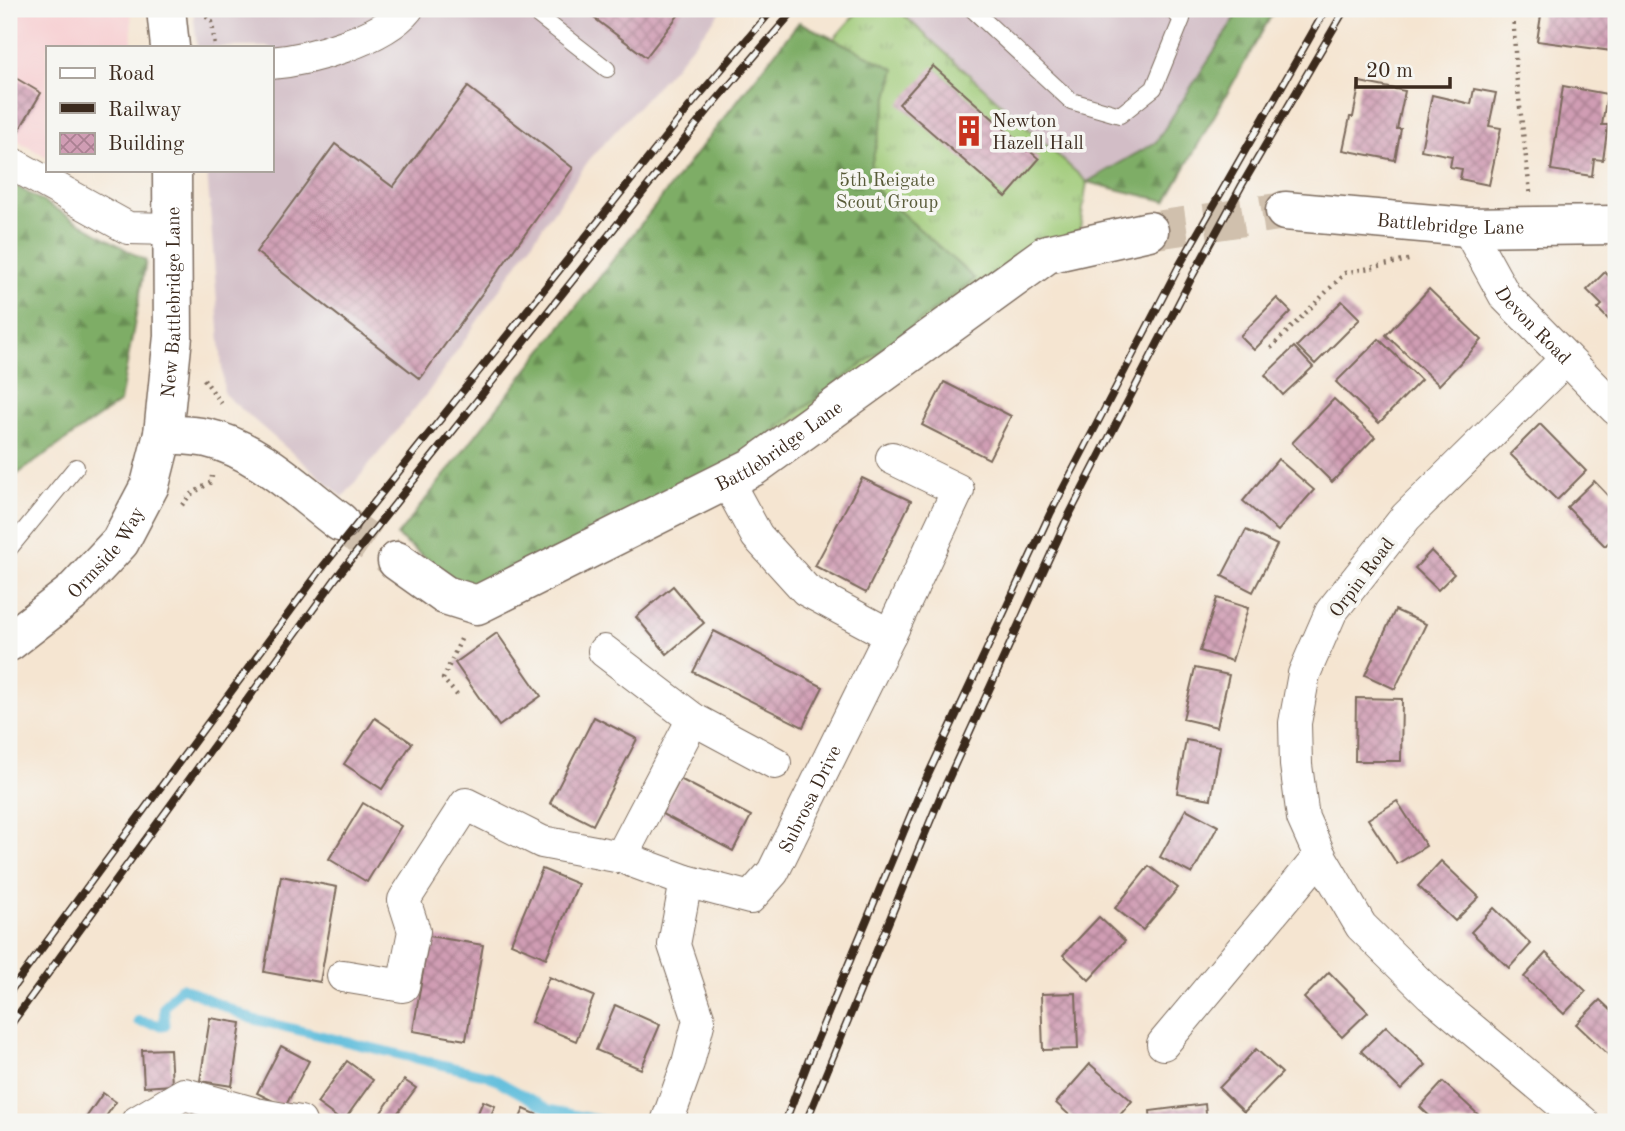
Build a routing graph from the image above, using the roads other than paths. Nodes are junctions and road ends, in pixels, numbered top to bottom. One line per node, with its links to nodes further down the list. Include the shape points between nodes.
1 (166, 9): 6 (street)
2 (407, 9): 7 (street, via 399,19 341,48)
3 (530, 9): 8 (lane)
4 (972, 9): 5 (lane, via 1070,101 1120,115 1154,88 1182,19)
5 (1171, 9)
6 (170, 46)
7 (273, 63)
8 (607, 69)
9 (9, 162): 14 (street, via 128,228)
10 (172, 172): 14 (street, New Battlebridge Lane)
11 (1285, 211): 13 (street, Battlebridge Lane)
12 (1616, 225): 13 (street, Battlebridge Lane)
13 (1467, 227): 16 (street, Devon Road, via 1504,296)
14 (172, 229): 18 (street, New Battlebridge Lane, via 173,336)
15 (1149, 231): 21 (street, Battlebridge Lane, via 1047,254 753,467)
16 (1566, 359): 17 (street, Devon Road); 30 (street, Orpin Road, via 1406,517 1331,612 1304,674 1295,723 1303,818)
17 (1616, 409)
18 (163, 434): 22 (street, via 208,438 235,448); 26 (street, Ormside Way, via 150,485 120,542 72,593)
19 (892, 458): 25 (street, Subrosa Drive, via 958,490)
20 (76, 467): 23 (lane)
21 (727, 481): 24 (street, Battlebridge Lane, via 477,605 445,595); 25 (street, via 757,536 806,590)
22 (340, 522)
23 (9, 550)
24 (397, 561)
25 (890, 635): 32 (street, Subrosa Drive, via 774,872 750,898)
26 (9, 642)
27 (604, 651): 28 (street)
28 (692, 719): 29 (street); 31 (street)
29 (775, 763)
30 (1320, 856): 34 (street); 39 (street, Orpin Road, via 1361,926 1430,994)
31 (621, 857): 32 (street, Subrosa Drive); 33 (street, Subrosa Drive, via 542,842 466,804 404,900 414,931 403,986)
32 (687, 881): 38 (street, via 674,944 699,1020)
33 (343, 976)
34 (1163, 1044)
35 (252, 1118): 36 (street, via 184,1094); 37 (street)
36 (137, 1122)
37 (300, 1122)
38 (667, 1122)
39 (1583, 1122)

